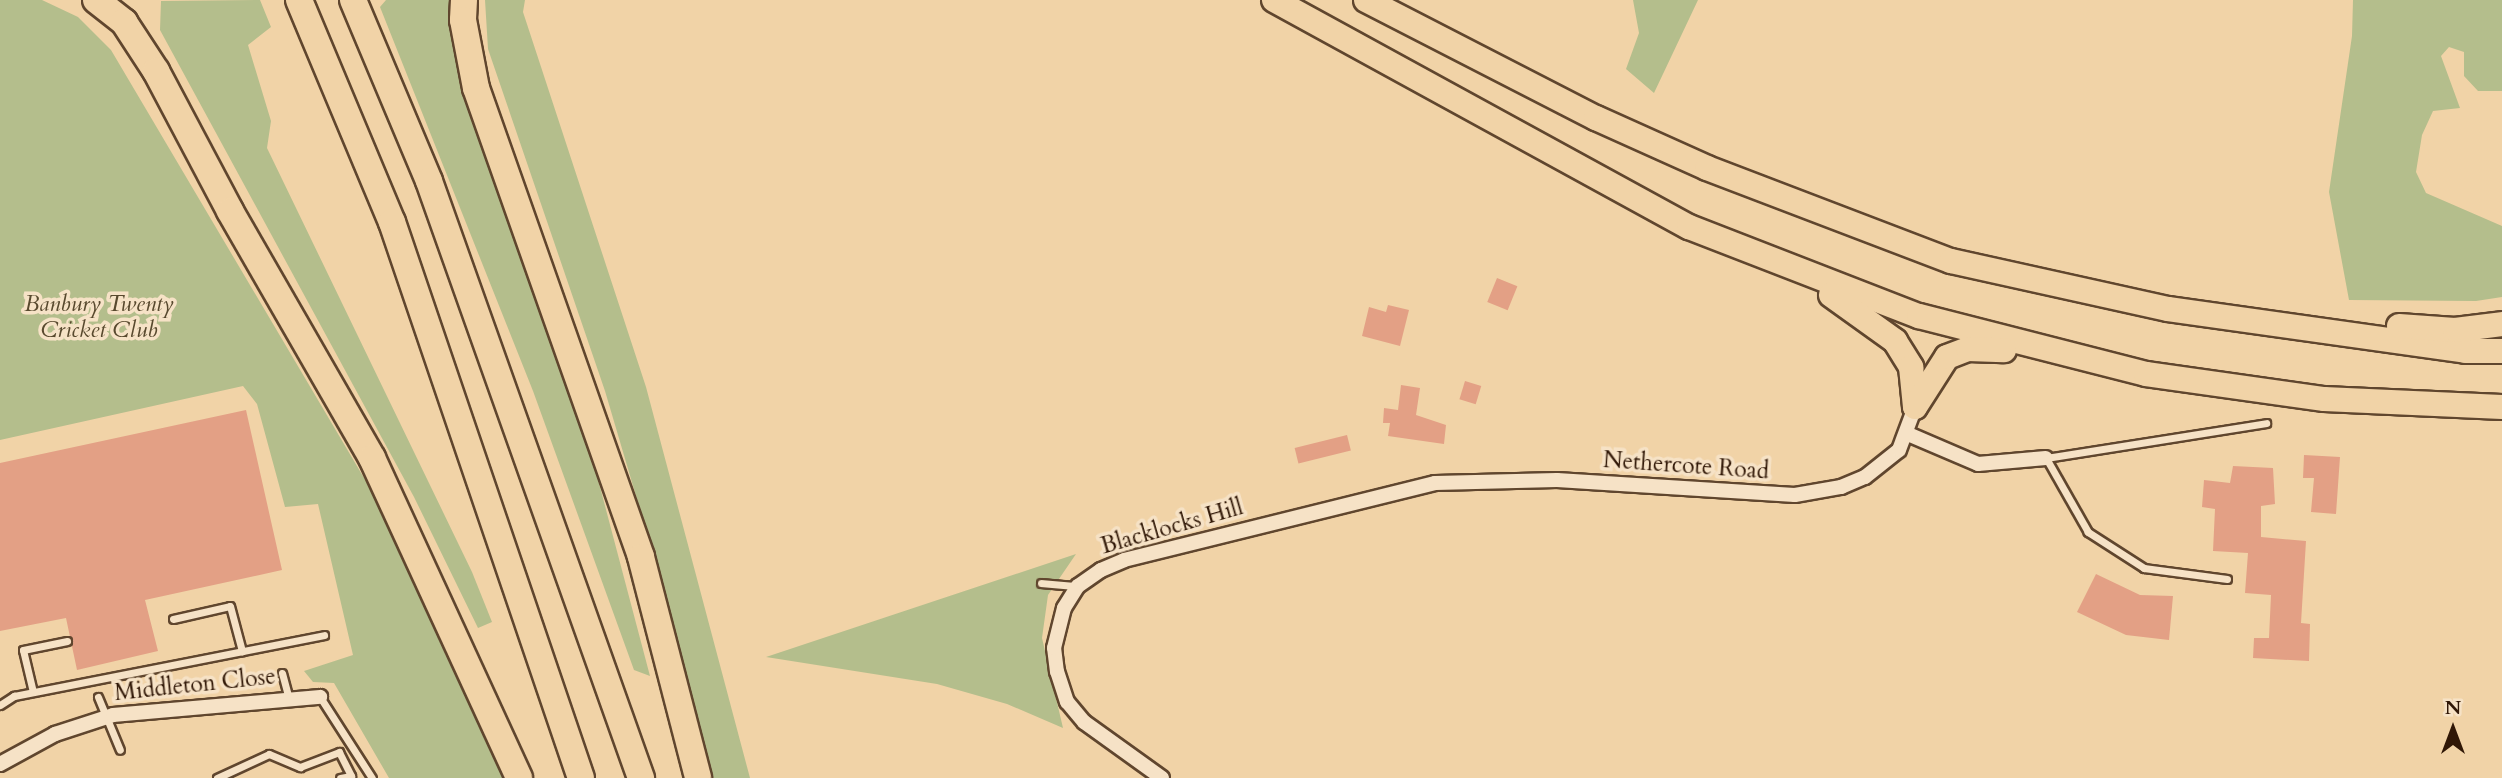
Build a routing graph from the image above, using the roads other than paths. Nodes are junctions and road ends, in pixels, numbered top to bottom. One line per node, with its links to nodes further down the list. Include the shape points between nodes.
1 (96, 0): 37 (highway, via 124,22 156,71 230,211 372,458)
2 (299, 0): 38 (highway, via 392,222)
3 (353, 0): 39 (highway, via 429,181)
4 (464, 0): 40 (highway, via 463,20 476,88 641,557)
5 (1274, 0): 7 (highway, via 1689,227)
6 (1367, 0): 8 (highway, via 1596,118 1820,214 1951,261)
7 (1787, 268): 10 (highway, via 1919,316); 12 (highway, via 1877,324 1895,341 1911,367)
8 (2168, 309): 9 (highway, via 2455,330); 11 (highway, via 2466,351)
9 (2502, 324)
10 (2040, 350): 12 (highway, via 1968,349 1947,357); 13 (highway, via 2146,374 2324,399)
11 (2502, 351)
12 (1915, 407): 15 (street, Nethercote Road)
13 (2502, 407)
14 (2266, 423): 16 (lane)
15 (1908, 434): 16 (street, via 1978,464); 17 (street, Nethercote Road, via 1899,450 1865,477 1841,487 1795,495 1557,480)
16 (2046, 458): 18 (lane, via 2088,532 2144,568)
17 (1437, 483): 20 (street, Blacklocks Hill, via 1124,560)
18 (2227, 579)
19 (1041, 583): 20 (lane)
20 (1078, 586): 41 (street, via 1064,608 1054,648 1067,702 1084,722)
21 (173, 619): 24 (lane, via 230,606)
22 (324, 635): 24 (lane)
23 (67, 641): 26 (lane, via 23,650)
24 (242, 651): 26 (lane)
25 (282, 673): 29 (lane)
26 (33, 692): 30 (lane)
27 (98, 697): 31 (lane)
28 (320, 697): 29 (street, Middleton Close); 36 (lane)
29 (289, 699): 31 (street, Middleton Close, via 175,706)
30 (0, 705)
31 (104, 717): 32 (lane); 33 (street, Middleton Close, via 55,734)
32 (120, 750)
33 (0, 764)
34 (217, 778): 35 (lane, via 269,754 300,767 339,752 351,776)
35 (340, 778)
36 (372, 778)
37 (519, 778)
38 (581, 778)
39 (641, 778)
40 (698, 778)
41 (1163, 778)

